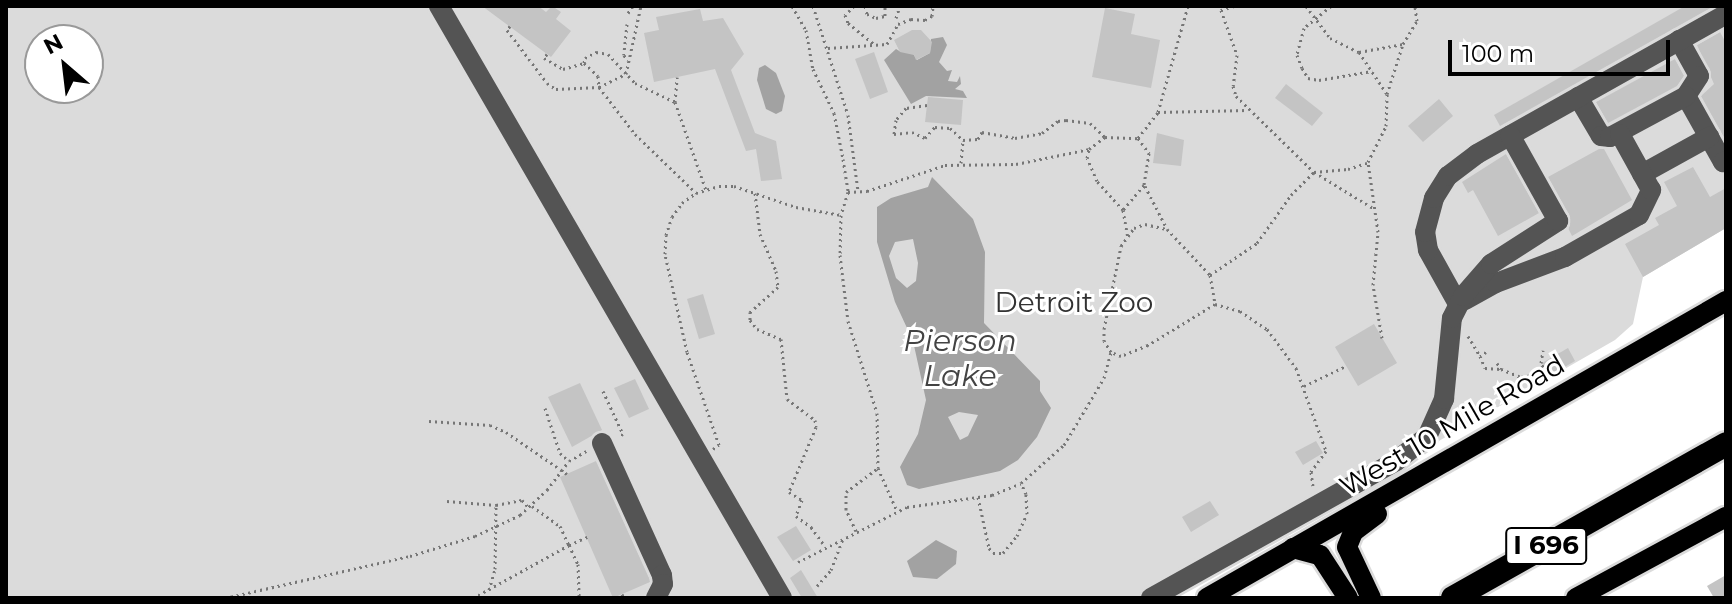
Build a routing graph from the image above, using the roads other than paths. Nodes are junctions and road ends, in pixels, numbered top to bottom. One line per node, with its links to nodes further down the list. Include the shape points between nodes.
1 (439, 6): 20 (lane)
2 (1726, 14): 3 (lane)
3 (1679, 40): 4 (lane, via 1699,76); 5 (lane)
4 (1686, 96): 6 (lane); 8 (lane)
5 (1578, 97): 6 (lane, via 1601,136); 7 (lane)
6 (1620, 134): 10 (lane)
7 (1510, 135): 12 (lane, via 1448,176 1425,223 1428,250); 12 (lane, via 1558,221 1491,264)
8 (1709, 137): 9 (lane); 10 (lane)
9 (1726, 161)
10 (1642, 174): 12 (lane, via 1651,190 1639,215 1565,257)
11 (1726, 301): 15 (main road, West 10 Mile Road)
12 (1458, 304): 21 (lane, via 1444,399 1427,437 1404,456)
13 (602, 443): 19 (lane, via 662,575)
14 (1726, 444): 25 (highway, I 696)
15 (1469, 449): 17 (main road, West 10 Mile Road); 18 (main road, via 1353,532)
16 (1726, 517): 26 (main road)
17 (1293, 548): 18 (main road, via 1320,555); 22 (main road, West 10 Mile Road)
18 (1346, 573): 23 (main road); 24 (main road)
19 (656, 598)
20 (782, 598)
21 (1151, 598)
22 (1207, 598)
23 (1348, 598)
24 (1371, 598)
25 (1453, 598)
26 (1576, 598)

